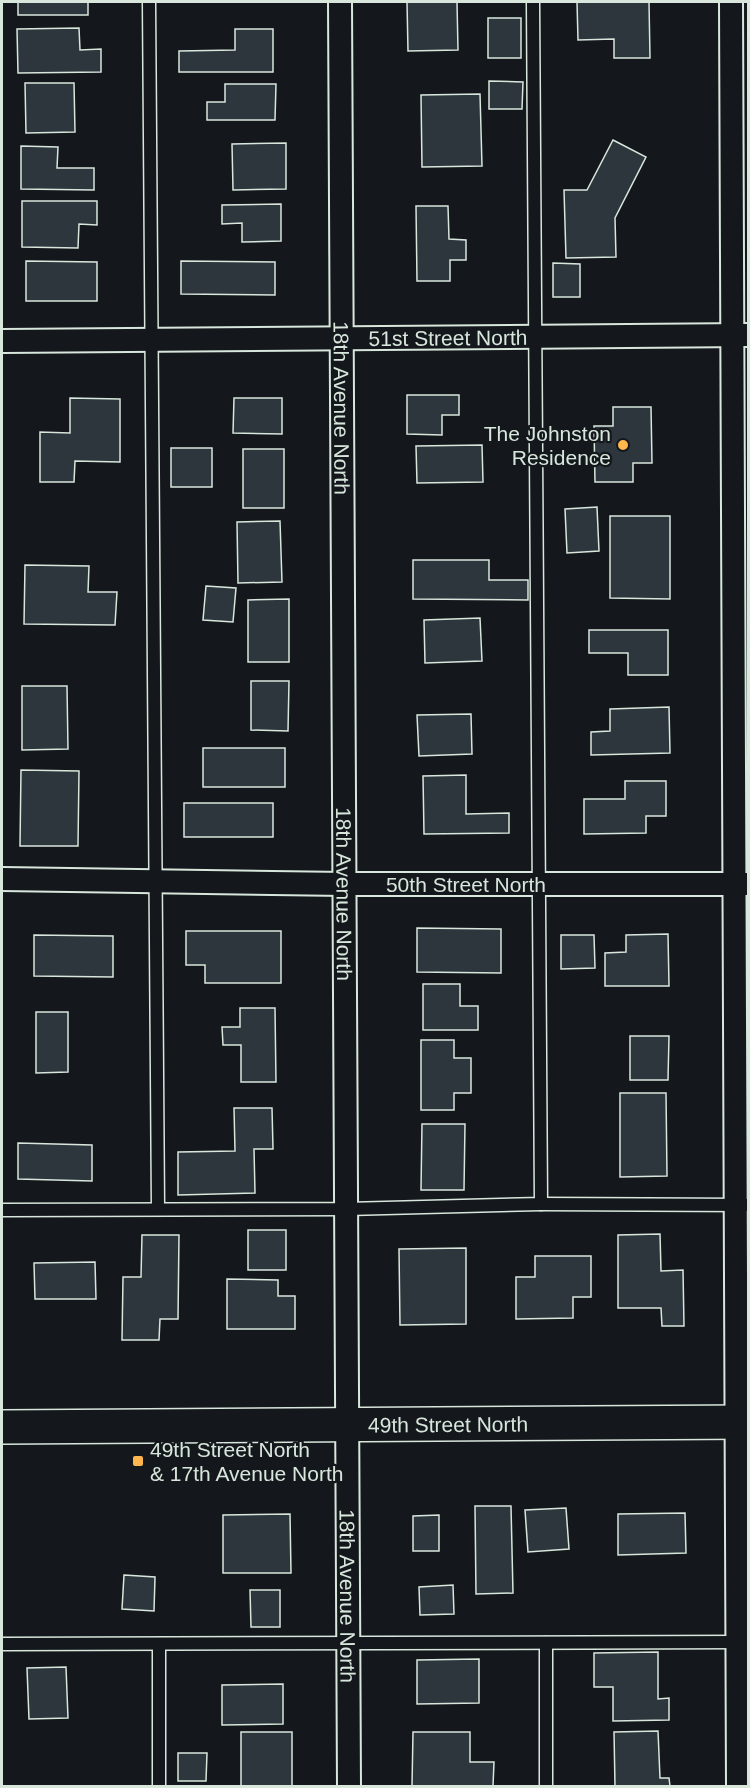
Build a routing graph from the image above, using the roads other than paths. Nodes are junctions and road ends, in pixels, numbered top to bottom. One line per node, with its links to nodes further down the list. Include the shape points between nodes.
1 (149, 2): 9 (lane)
2 (340, 2): 7 (street, 18th Avenue North)
3 (533, 2): 6 (lane)
4 (731, 2): 5 (street)
5 (741, 335): 6 (street, 51st Street North); 14 (street)
6 (536, 338): 7 (street, 51st Street North); 13 (lane)
7 (342, 340): 9 (street, 51st Street North); 12 (street, 18th Avenue North)
8 (2, 341): 9 (street, 51st Street North)
9 (151, 341): 11 (lane)
10 (2, 879): 11 (street, 50th Street North)
11 (154, 882): 12 (street, 50th Street North); 17 (lane)
12 (345, 884): 13 (street, 50th Street North); 18 (street, 18th Avenue North)
13 (540, 884): 14 (street, 50th Street North); 15 (lane)
14 (742, 884): 16 (street)
15 (541, 1204): 16 (lane); 18 (lane)
16 (742, 1205): 20 (street)
17 (158, 1208): 18 (lane); 19 (lane)
18 (346, 1209): 21 (street, 18th Avenue North)
19 (2, 1210)
20 (742, 1422): 21 (main road, 49th Street North); 23 (street)
21 (347, 1425): 22 (main road, 49th Street North); 24 (street, 18th Avenue North)
22 (2, 1426)
23 (743, 1642): 25 (lane); 31 (street)
24 (349, 1643): 25 (lane); 27 (lane); 29 (street, 18th Avenue North)
25 (546, 1643): 30 (lane)
26 (2, 1644): 27 (lane)
27 (159, 1644): 28 (lane)
28 (159, 1786)
29 (350, 1786)
30 (546, 1786)
31 (738, 1786)

